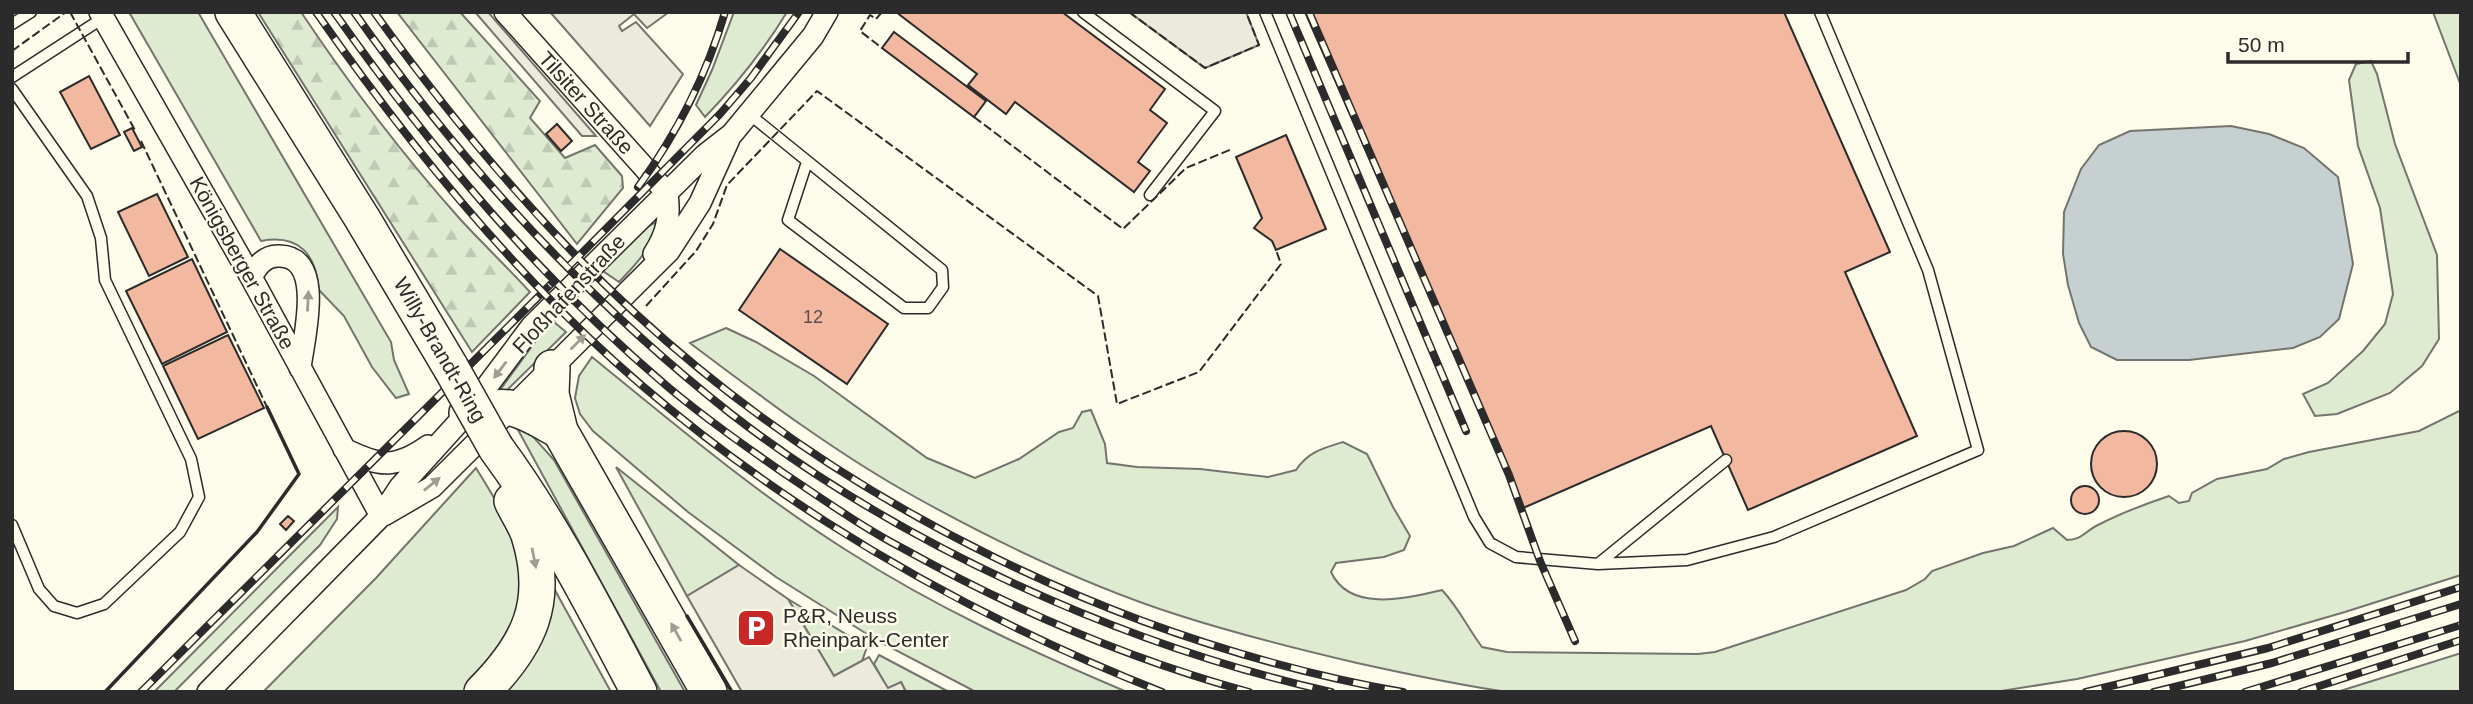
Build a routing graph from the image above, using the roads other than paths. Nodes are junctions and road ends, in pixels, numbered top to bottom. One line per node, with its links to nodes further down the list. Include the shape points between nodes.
1 (233, 12): 22 (main road, Willy-Brandt-Ring, bridge, via 362,218)
2 (505, 12): 13 (street, Tilsiter Straße)
3 (827, 12): 10 (street, Floßhafenstraße)
4 (1083, 12): 14 (lane, via 1215,111)
5 (1265, 12): 27 (lane, via 1474,517 1490,543 1516,557)
6 (1820, 12): 27 (lane, via 1928,270 1979,450 1774,537 1686,560)
7 (102, 15): 8 (lane); 15 (street, Königsberger Straße)
8 (12, 76)
9 (12, 89): 26 (lane, via 87,195 101,238 105,280 191,459 199,497 180,532 104,604 77,613 54,606 39,589)
10 (749, 114): 11 (street, Floßhafenstraße); 12 (lane)
11 (732, 134): 13 (street, Floßhafenstraße); 16 (street, Floßhafenstraße, via 689,222 669,251)
12 (807, 162): 12 (lane, via 942,270 943,287 928,309 904,308 788,220)
13 (667, 193): 16 (street, Floßhafenstraße, via 669,216 663,239); 20 (street, Floßhafenstraße, one-way to 20, via 532,326)
14 (1150, 195)
15 (251, 277): 17 (street, Königsberger Straße); 17 (street, one-way to 15, via 309,297 303,269 282,256 269,257)
16 (632, 288): 18 (street, Floßhafenstraße, one-way to 16)
17 (300, 368): 23 (street, Königsberger Straße)
18 (552, 368): 19 (street, Floßhafenstraße); 21 (main road, via 551,394)
19 (512, 407): 20 (main road, via 490,407); 21 (main road); 25 (street, Floßhafenstraße, one-way to 19, via 432,487)
20 (458, 422): 23 (street, Floßhafenstraße, via 417,454 393,464 371,463); 25 (street, Floßhafenstraße, via 400,487)
21 (560, 431): 31 (main road, one-way to 21)
22 (496, 448): 29 (main road, one-way to 29, via 504,486 528,533 537,591 525,637 514,657); 30 (main road, Willy-Brandt-Ring, via 553,533)
23 (344, 449): 25 (street, Königsberger Straße)
24 (1726, 460): 27 (lane)
25 (381, 516): 28 (street, Floßhafenstraße)
26 (12, 525)
27 (1598, 564)
28 (208, 692)
29 (482, 692)
30 (639, 692)
31 (709, 692)

